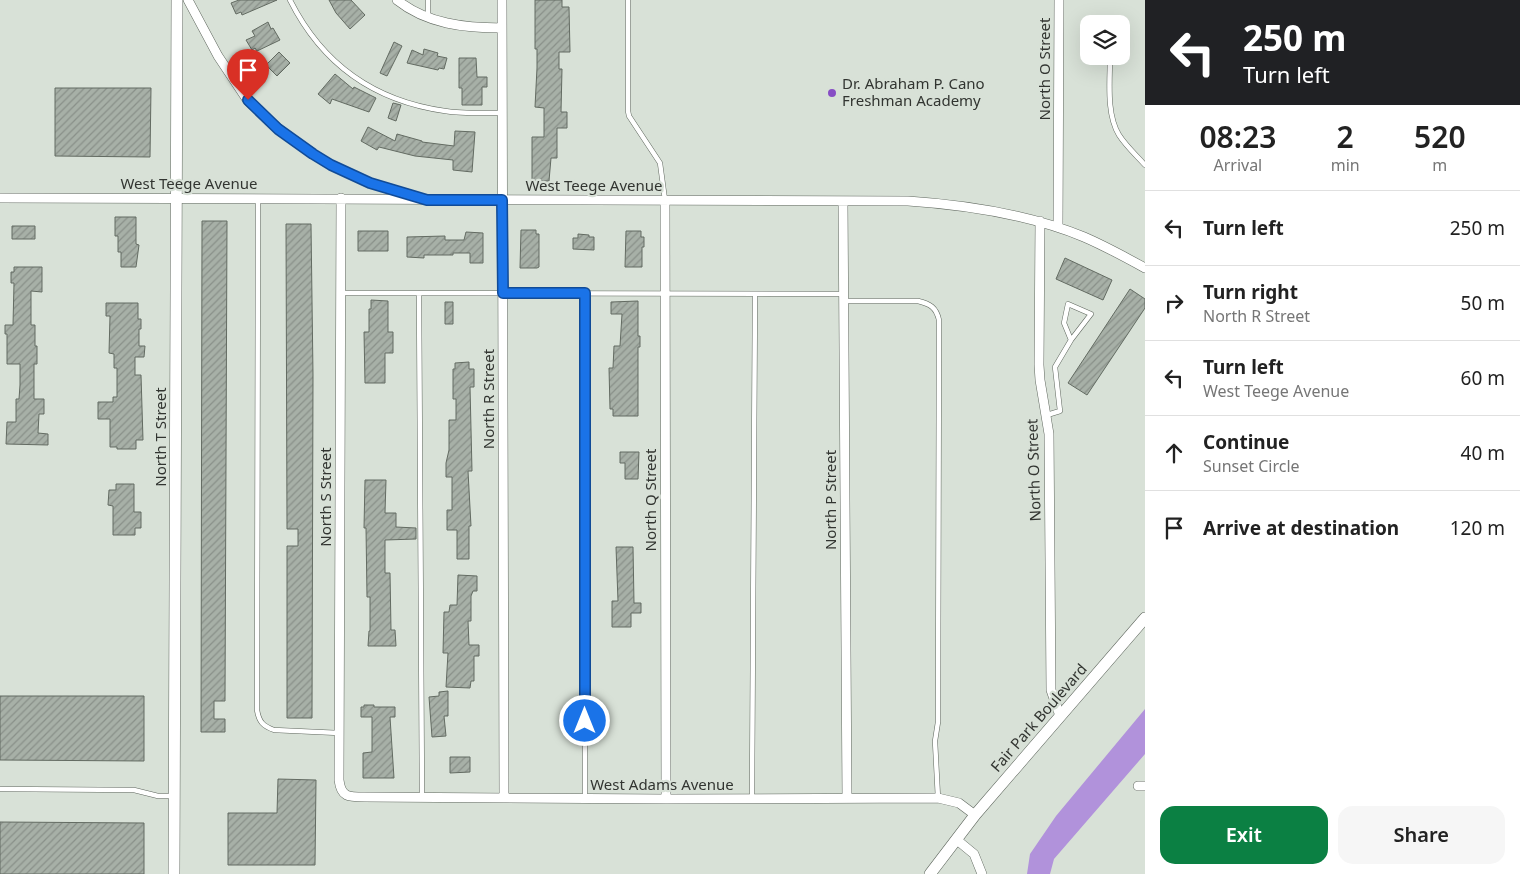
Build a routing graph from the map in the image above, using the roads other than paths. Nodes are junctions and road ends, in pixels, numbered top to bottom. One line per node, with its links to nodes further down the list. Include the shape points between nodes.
1 (177, 0): 15 (street, North T Street)
2 (188, 0): 18 (street, via 218,56 248,100 278,129 331,165 370,183)
3 (290, 0): 12 (lane, via 310,35 353,78 413,105 446,111)
4 (397, 0): 9 (street)
5 (428, 0): 9 (lane)
6 (502, 0): 10 (street, North R Street)
7 (628, 0): 20 (lane, via 628,111 660,163)
8 (1059, 0): 23 (street, North O Street)
9 (428, 18): 10 (street, via 460,26)
10 (502, 28): 12 (street, North R Street)
11 (1110, 65): 13 (lane, via 1113,122 1124,142)
12 (502, 113): 19 (street, North R Street)
13 (1145, 165)
14 (0, 198): 15 (street, West Teege Avenue)
15 (177, 198): 16 (street, West Teege Avenue); 39 (street, North T Street)
16 (258, 198): 17 (street, West Teege Avenue); 36 (lane, via 257,710 259,721 266,728)
17 (341, 198): 18 (street, West Teege Avenue); 25 (street, North S Street)
18 (427, 200): 19 (street, West Teege Avenue)
19 (502, 200): 20 (street, West Teege Avenue); 27 (street, North R Street)
20 (665, 200): 21 (street, West Teege Avenue); 29 (street, North Q Street)
21 (843, 201): 22 (street, West Teege Avenue, via 951,204); 31 (street, North P Street)
22 (1040, 222): 23 (street, West Teege Avenue); 33 (street, North O Street, via 1039,365)
23 (1058, 227): 24 (street, West Teege Avenue)
24 (1145, 268)
25 (340, 293): 26 (lane); 36 (street, North S Street)
26 (419, 293): 27 (lane); 40 (lane)
27 (503, 293): 28 (lane); 41 (street, North R Street)
28 (585, 293): 29 (lane); 42 (lane)
29 (665, 294): 30 (lane); 46 (street, North Q Street)
30 (755, 294): 31 (lane); 43 (lane)
31 (843, 298): 44 (street, North P Street); 45 (lane, via 918,301 937,311 939,320)
32 (1071, 340): 32 (lane, via 1091,314 1068,304 1064,323); 33 (lane, via 1054,367 1060,411)
33 (1047, 415): 35 (street, North O Street, via 1050,434 1051,690)
34 (1145, 618): 35 (street, Fair Park Boulevard)
35 (1060, 716): 47 (street, Fair Park Boulevard)
36 (339, 734): 38 (street, North S Street, via 339,780)
37 (0, 789): 39 (lane, via 134,790)
38 (344, 794): 40 (street, West Adams Avenue, via 350,797)
39 (174, 796): 49 (street, North T Street)
40 (422, 797): 41 (street, West Adams Avenue)
41 (504, 798): 42 (street, West Adams Avenue)
42 (585, 798): 46 (street, West Adams Avenue)
43 (752, 798): 44 (street, West Adams Avenue); 46 (street, West Adams Avenue)
44 (847, 798): 45 (street, West Adams Avenue)
45 (938, 798): 47 (street, West Adams Avenue, via 959,803)
46 (666, 799)
47 (976, 815): 48 (street, Fair Park Boulevard)
48 (957, 840): 50 (street, Fair Park Boulevard); 51 (street, via 974,854)
49 (174, 874)
50 (930, 874)
51 (982, 874)

